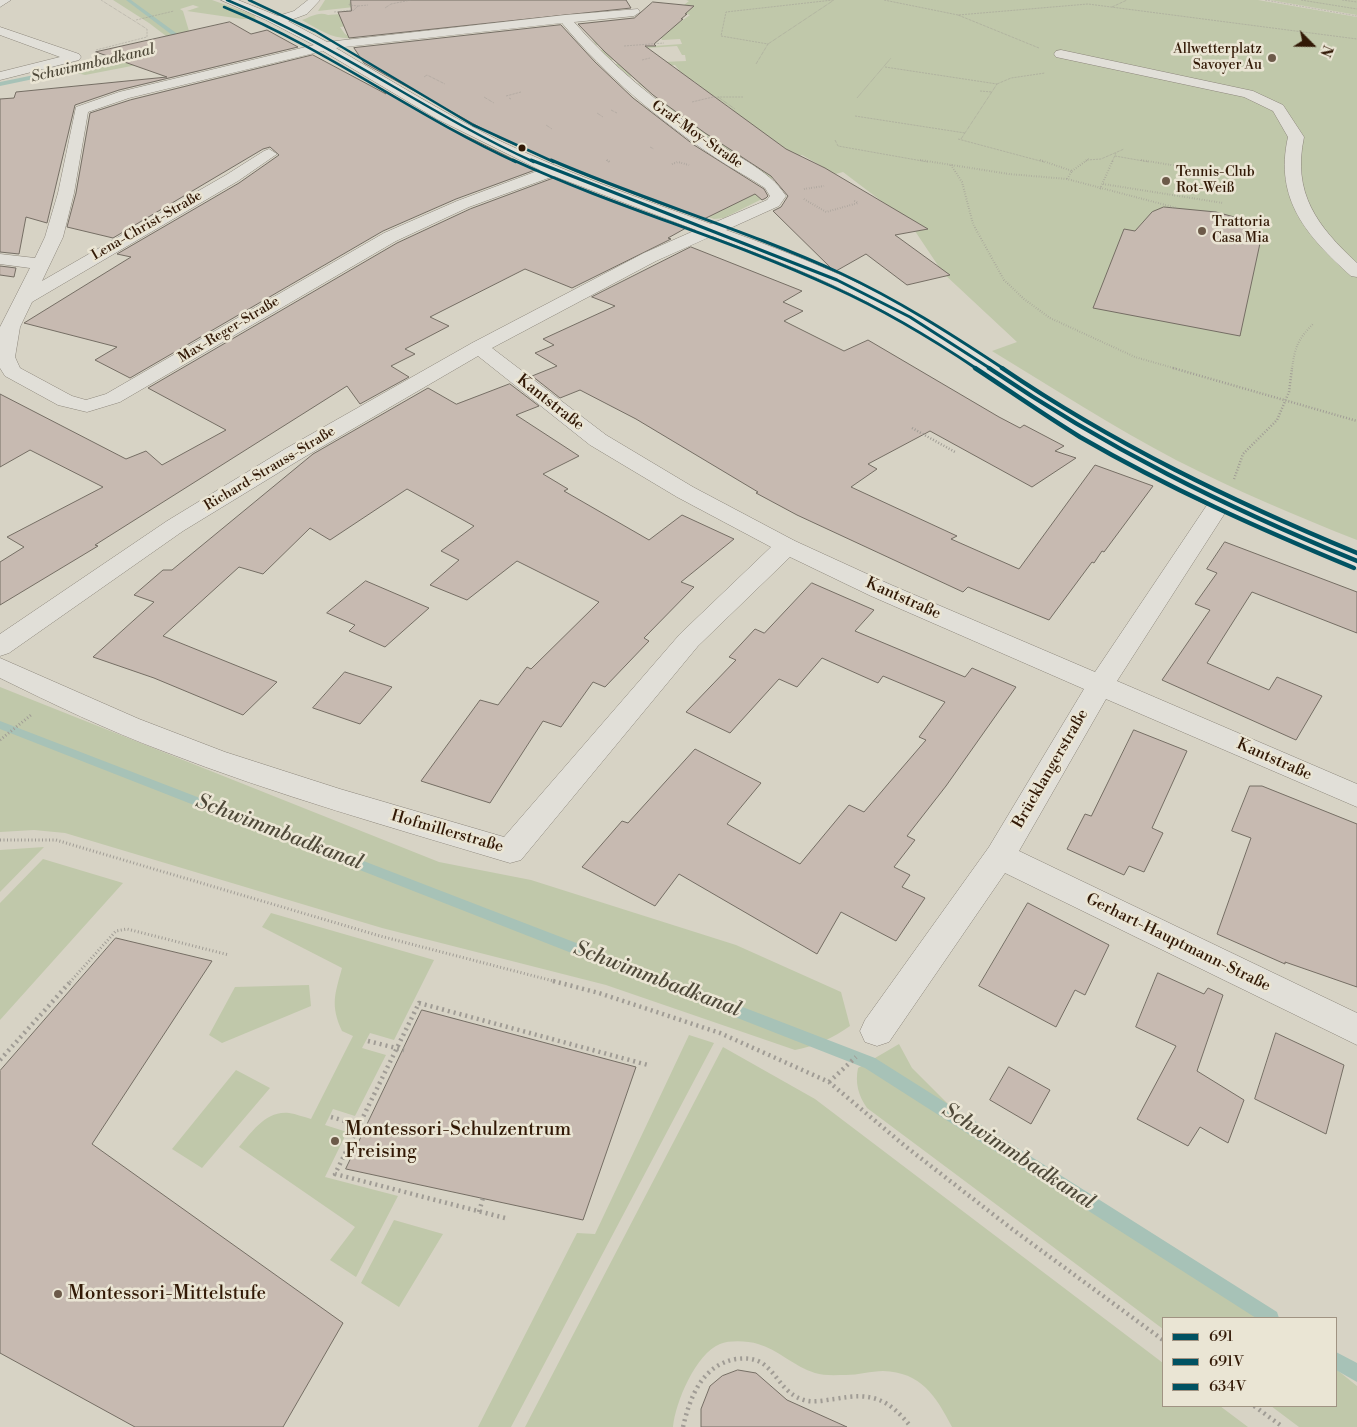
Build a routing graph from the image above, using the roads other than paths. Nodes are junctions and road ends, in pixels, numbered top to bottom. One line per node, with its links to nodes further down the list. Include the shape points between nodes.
1 (5, 0): 4 (street)
2 (227, 0): 7 (street)
3 (314, 0): 7 (street, via 299,14)
4 (0, 3)
5 (634, 12): 6 (street)
6 (565, 18): 9 (street, via 414,33); 16 (street, Graf-Moy-Straße, via 589,48 624,82 697,138 768,183 778,193 773,203)
7 (278, 20): 9 (street)
8 (0, 31): 12 (street, via 74,56)
9 (327, 46): 15 (street, via 427,108); 18 (street, Max-Reger-Straße, via 124,96 81,110 62,213)
10 (1061, 54): 19 (street, via 1232,89 1278,108 1296,137 1291,152 1291,169 1306,218 1335,253)
11 (17, 56): 12 (street)
12 (42, 65): 13 (street)
13 (0, 76)
14 (269, 154): 20 (street, Lena-Christ-Straße)
15 (553, 171): 16 (street); 20 (street, Max-Reger-Straße, via 463,204 390,237 137,385 97,404 78,405 65,401 12,372 5,357 5,348 10,327)
16 (713, 232): 21 (street, Richard-Strauss-Straße, via 684,240 650,256); 22 (street, via 816,271 885,304 1166,478)
17 (0, 259): 18 (street)
18 (42, 264): 20 (street, Max-Reger-Straße)
19 (1357, 272)
20 (25, 298)
21 (478, 347): 23 (street, Kantstraße, via 598,440 684,492); 25 (street, Richard-Strauss-Straße, via 175,526)
22 (1225, 495): 24 (street); 27 (street, Brücklangerstraße)
23 (787, 546): 26 (street, Hofmillerstraße, via 689,640 510,851 300,787 174,744 57,695); 27 (street, Kantstraße, via 880,590)
24 (1357, 561)
25 (0, 647)
26 (0, 667)
27 (1101, 684): 28 (street, Kantstraße); 29 (street, Brücklangerstraße)
28 (1357, 796)
29 (1000, 856): 30 (street, Gerhart-Hauptmann-Straße); 31 (street, Brücklangerstraße)
30 (1357, 1030)
31 (878, 1031)

